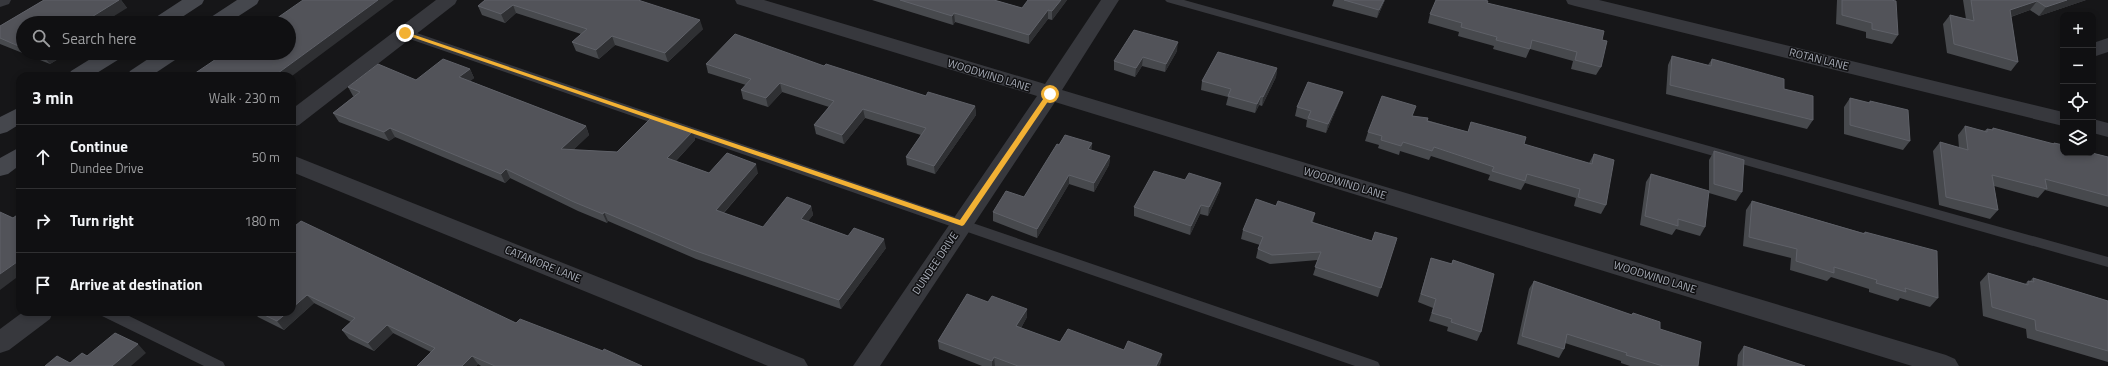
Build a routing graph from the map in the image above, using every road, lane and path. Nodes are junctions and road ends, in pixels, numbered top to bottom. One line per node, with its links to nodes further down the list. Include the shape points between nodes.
1 (195, 0): 8 (main road)
2 (250, 0): 9 (main road)
3 (448, 0): 10 (street)
4 (744, 0): 17 (street, WOODWIND LANE)
5 (1110, 0): 17 (street, DUNDEE DRIVE)
6 (1171, 0): 28 (lane)
7 (1576, 0): 20 (street, ROTAN LANE)
8 (171, 16)
9 (226, 16)
10 (405, 33): 19 (street); 27 (lane)
11 (2108, 44): 12 (street)
12 (2096, 50)
13 (103, 60): 15 (main road)
14 (161, 60): 16 (main road)
15 (84, 72)
16 (143, 72)
17 (1050, 94): 27 (street, DUNDEE DRIVE); 36 (street, WOODWIND LANE)
18 (16, 117): 21 (main road)
19 (296, 117)
20 (2060, 117)
21 (0, 127)
22 (2096, 127): 23 (street)
23 (2108, 130)
24 (16, 157): 26 (main road)
25 (296, 165): 33 (street, CATAMORE LANE)
26 (0, 168)
27 (962, 224): 34 (street, DUNDEE DRIVE); 35 (lane)
28 (2108, 262)
29 (36, 316): 31 (street)
30 (115, 316): 32 (lane)
31 (0, 343)
32 (218, 366)
33 (795, 366)
34 (866, 366)
35 (1373, 366)
36 (1946, 366)

